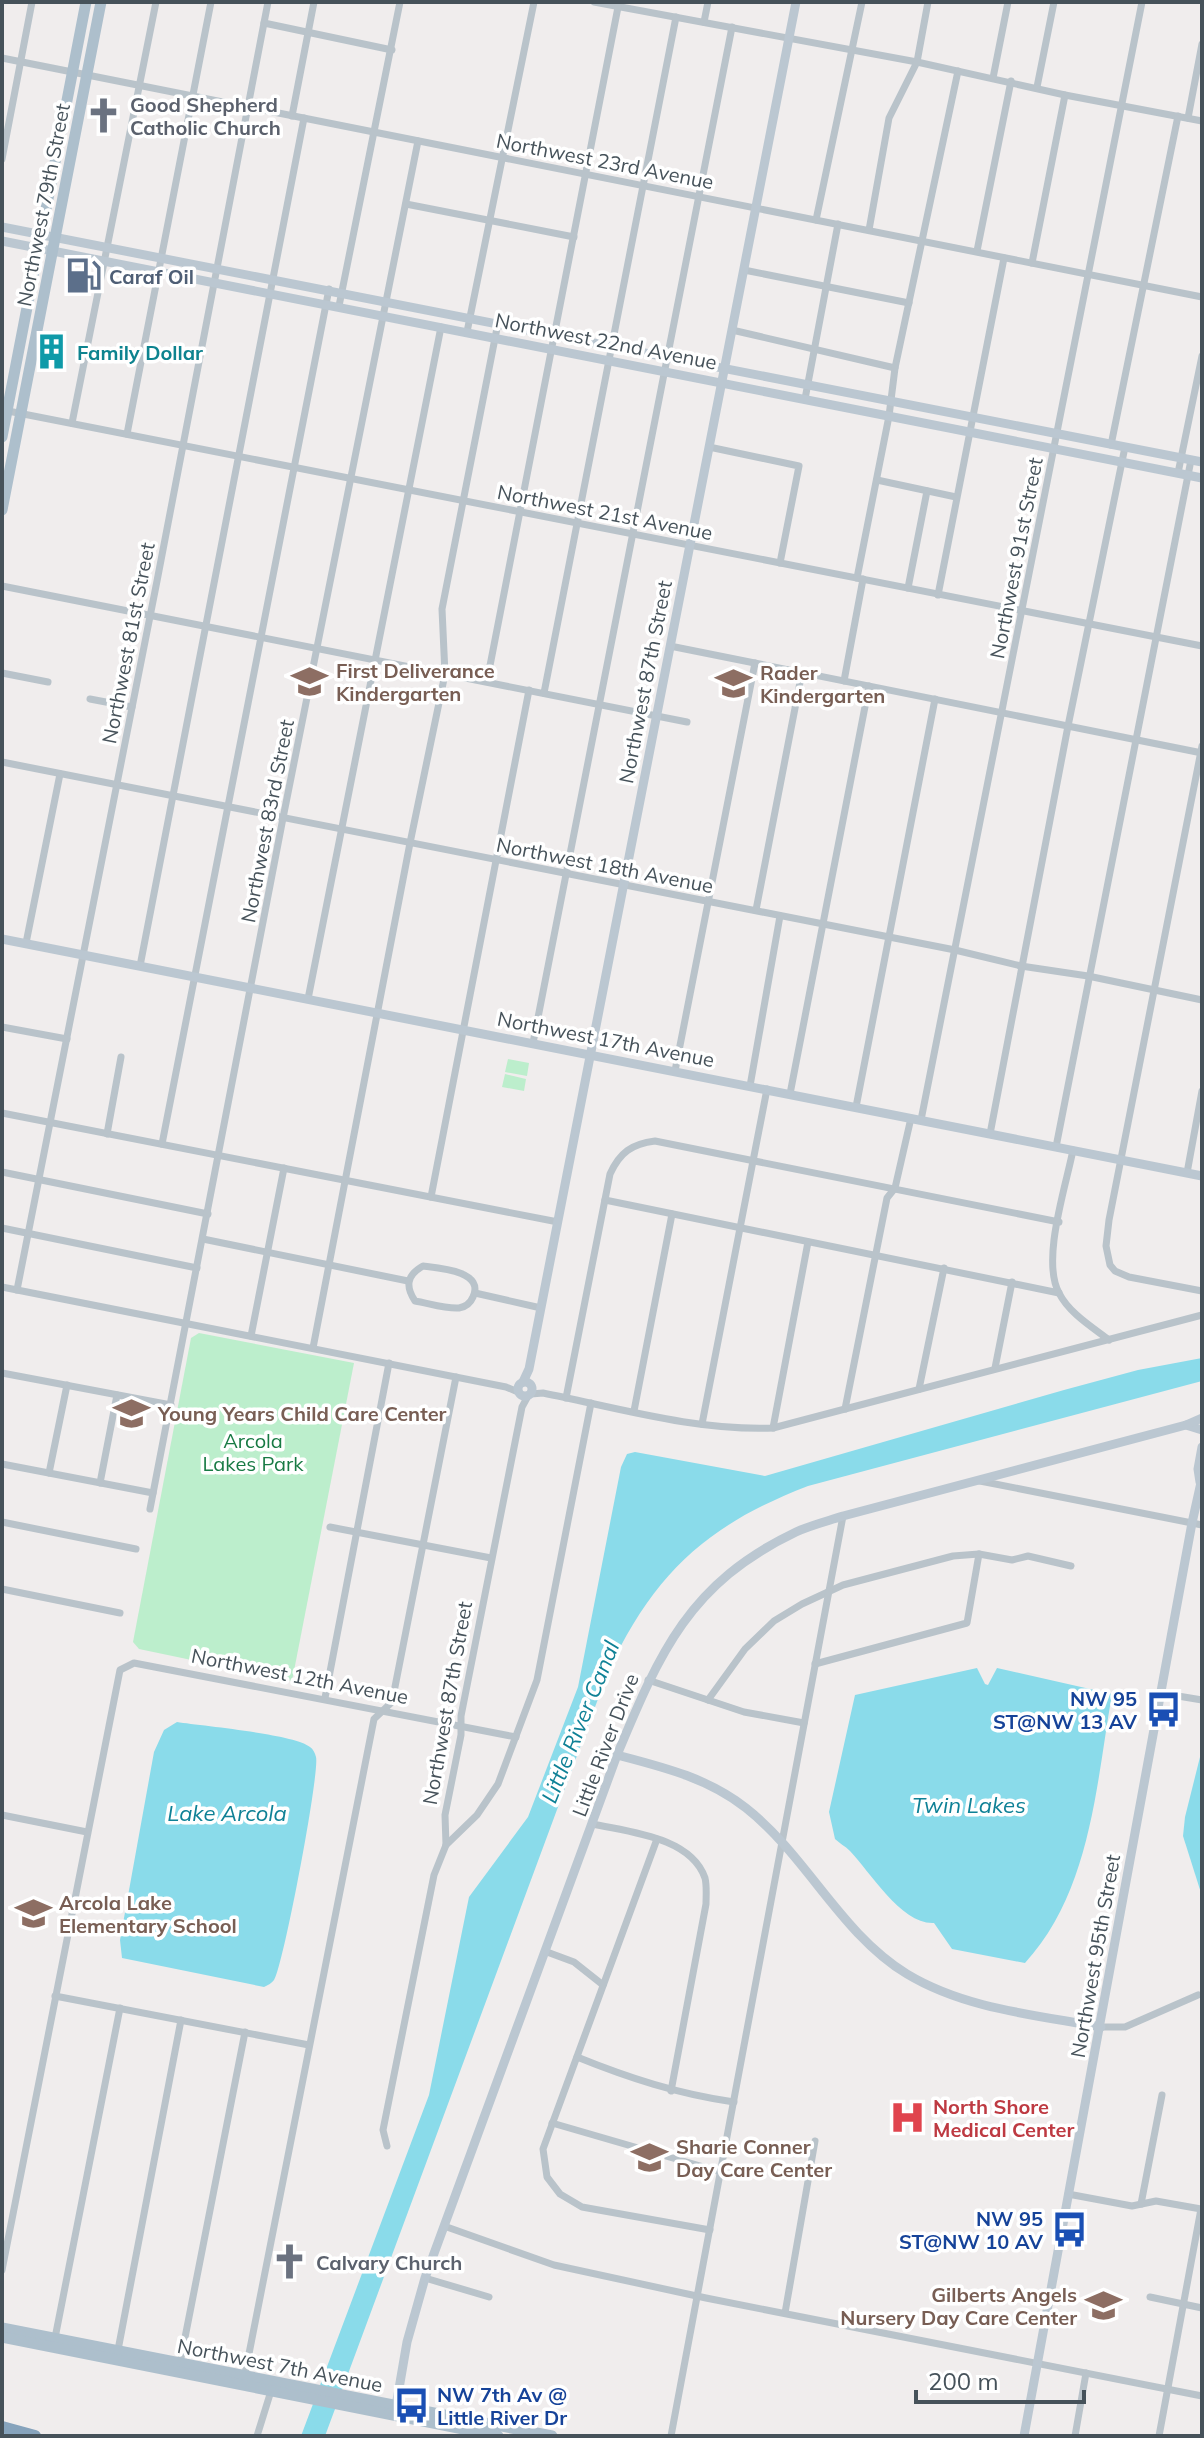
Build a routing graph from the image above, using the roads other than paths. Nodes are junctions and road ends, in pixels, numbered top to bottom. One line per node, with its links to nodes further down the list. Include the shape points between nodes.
1 (32, 2): 29 (street)
2 (86, 2): 32 (main road, Northwest 79th Street)
3 (101, 2): 33 (main road, Northwest 79th Street)
4 (156, 2): 36 (street)
5 (211, 2): 39 (street)
6 (268, 2): 21 (street, Northwest 81st Street)
7 (314, 2): 23 (street)
8 (400, 2): 26 (street)
9 (534, 2): 50 (street)
10 (594, 2): 18 (street)
11 (708, 2): 20 (street)
12 (796, 2): 24 (main road, Northwest 87th Street)
13 (862, 2): 27 (street)
14 (928, 2): 30 (street)
15 (1008, 2): 34 (street)
16 (1054, 2): 37 (street)
17 (1142, 2): 40 (street, Northwest 91st Street)
18 (619, 4): 19 (street); 53 (street)
19 (676, 17): 20 (street); 54 (street)
20 (704, 22): 22 (street)
21 (264, 23): 23 (street); 41 (street, Northwest 81st Street)
22 (732, 27): 24 (street); 55 (street)
23 (308, 32): 26 (street); 42 (street)
24 (789, 38): 27 (street); 57 (main road, Northwest 87th Street)
25 (1202, 44): 45 (street)
26 (392, 50): 48 (street)
27 (852, 51): 30 (street); 59 (street)
28 (2, 58): 29 (street, Northwest 23rd Avenue)
29 (21, 62): 32 (street, Northwest 23rd Avenue); 51 (street)
30 (917, 62): 31 (street); 62 (street, via 889,118)
31 (958, 71): 34 (street); 67 (street)
32 (73, 73): 33 (street, Northwest 23rd Avenue); 47 (main road, Northwest 79th Street)
33 (87, 75): 36 (street, Northwest 23rd Avenue); 52 (main road, Northwest 79th Street)
34 (993, 78): 35 (street)
35 (1011, 81): 37 (street); 71 (street)
36 (140, 86): 39 (street, Northwest 23rd Avenue); 68 (street)
37 (1037, 87): 38 (street)
38 (1065, 95): 40 (street); 75 (street)
39 (193, 96): 41 (street, Northwest 23rd Avenue); 72 (street)
40 (1121, 105): 43 (street); 79 (street, Northwest 91st Street)
41 (247, 106): 42 (street, Northwest 23rd Avenue); 76 (street, Northwest 81st Street)
42 (292, 116): 44 (street, Northwest 23rd Avenue)
43 (1178, 116): 45 (street); 82 (street)
44 (304, 118): 48 (street, Northwest 23rd Avenue); 80 (street)
45 (1188, 118): 46 (street)
46 (1202, 121)
47 (63, 123): 52 (main road, via 63,151); 63 (main road, Northwest 79th Street)
48 (376, 132): 49 (street, Northwest 23rd Avenue); 85 (street)
49 (418, 141): 50 (street, Northwest 23rd Avenue); 56 (street, Northwest 83rd Street)
50 (502, 157): 53 (street, Northwest 23rd Avenue); 58 (street)
51 (2, 159)
52 (69, 163): 64 (main road, Northwest 79th Street)
53 (586, 173): 54 (street, Northwest 23rd Avenue); 65 (street)
54 (644, 184): 55 (street, Northwest 23rd Avenue); 101 (street)
55 (699, 195): 57 (street, Northwest 23rd Avenue); 104 (street)
56 (406, 204): 58 (street); 88 (street, Northwest 83rd Street)
57 (756, 207): 59 (street, Northwest 23rd Avenue); 78 (main road, Northwest 87th Street)
58 (489, 220): 65 (street); 93 (street)
59 (816, 220): 60 (street, Northwest 23rd Avenue)
60 (838, 224): 62 (street, Northwest 23rd Avenue); 83 (street)
61 (2, 227): 63 (main road, Northwest 22nd Avenue)
62 (869, 230): 67 (street, Northwest 23rd Avenue)
63 (42, 235): 64 (main road, Northwest 22nd Avenue); 69 (main road, Northwest 79th Street)
64 (55, 237): 68 (main road, Northwest 22nd Avenue); 70 (main road, Northwest 79th Street)
65 (574, 237): 99 (street)
66 (2, 241): 69 (main road, Northwest 22nd Avenue)
67 (923, 241): 71 (street, Northwest 23rd Avenue); 89 (street)
68 (107, 246): 72 (main road, Northwest 22nd Avenue); 74 (street)
69 (39, 248): 70 (main road, Northwest 22nd Avenue); 94 (main road, Northwest 79th Street)
70 (52, 250): 74 (main road, Northwest 22nd Avenue); 94 (main road, Northwest 79th Street)
71 (977, 251): 73 (street, Northwest 23rd Avenue)
72 (161, 257): 76 (main road, Northwest 22nd Avenue); 77 (street)
73 (1004, 258): 75 (street, Northwest 23rd Avenue); 117 (street)
74 (104, 260): 77 (main road, Northwest 22nd Avenue); 118 (street)
75 (1032, 263): 79 (street, Northwest 23rd Avenue)
76 (217, 267): 80 (main road, Northwest 22nd Avenue); 81 (street, Northwest 81st Street)
77 (158, 270): 81 (main road, Northwest 22nd Avenue); 121 (street)
78 (744, 270): 83 (street); 97 (main road, Northwest 87th Street)
79 (1087, 275): 82 (street, Northwest 23rd Avenue); 120 (street, Northwest 91st Street)
80 (273, 278): 84 (main road, Northwest 22nd Avenue); 86 (street)
81 (214, 281): 86 (main road, Northwest 22nd Avenue); 123 (street, Northwest 81st Street)
82 (1143, 285): 87 (street, Northwest 23rd Avenue); 124 (street)
83 (826, 286): 89 (street); 103 (street)
84 (329, 289): 85 (main road, Northwest 22nd Avenue); 90 (street)
85 (342, 292): 88 (main road, Northwest 22nd Avenue); 91 (street)
86 (270, 293): 90 (main road, Northwest 22nd Avenue); 128 (street)
87 (1202, 297)
88 (386, 301): 92 (street, Northwest 83rd Street); 93 (main road, Northwest 22nd Avenue)
89 (909, 303): 108 (street)
90 (326, 304): 91 (main road, Northwest 22nd Avenue); 132 (street)
91 (339, 306): 92 (main road, Northwest 22nd Avenue)
92 (384, 315): 96 (main road, Northwest 22nd Avenue); 135 (street, Northwest 83rd Street)
93 (470, 317): 95 (main road, Northwest 22nd Avenue); 98 (street)
94 (31, 322): 114 (main road, Northwest 79th Street); 115 (main road, Northwest 79th Street)
95 (498, 323): 99 (main road, Northwest 22nd Avenue); 100 (street)
96 (441, 327): 98 (main road, Northwest 22nd Avenue); 137 (street)
97 (732, 330): 103 (street); 107 (main road, Northwest 87th Street)
98 (467, 332): 100 (main road, Northwest 22nd Avenue)
99 (555, 334): 101 (main road, Northwest 22nd Avenue); 102 (street)
100 (495, 337): 102 (main road, Northwest 22nd Avenue); 140 (street)
101 (611, 345): 104 (main road, Northwest 22nd Avenue); 106 (street)
102 (552, 349): 106 (main road, Northwest 22nd Avenue); 142 (street)
103 (814, 349): 108 (street); 111 (street)
104 (667, 356): 107 (main road, Northwest 22nd Avenue); 109 (street)
105 (1202, 356): 129 (street)
106 (608, 360): 109 (main road, Northwest 22nd Avenue); 143 (street)
107 (725, 368): 110 (main road, Northwest 87th Street); 111 (main road, Northwest 22nd Avenue)
108 (895, 368): 113 (street)
109 (664, 371): 110 (main road, Northwest 22nd Avenue); 144 (street)
110 (722, 383): 112 (main road, Northwest 22nd Avenue); 125 (main road, Northwest 87th Street)
111 (808, 384): 112 (street); 113 (main road, Northwest 22nd Avenue)
112 (805, 399): 116 (main road, Northwest 22nd Avenue)
113 (890, 400): 116 (street); 117 (main road, Northwest 22nd Avenue)
114 (5, 410): 115 (street, Northwest 21st Avenue); 122 (main road, Northwest 79th Street)
115 (20, 413): 118 (street, Northwest 21st Avenue); 141 (main road, Northwest 79th Street)
116 (889, 416): 119 (main road, Northwest 22nd Avenue); 136 (street)
117 (973, 417): 119 (street); 120 (main road, Northwest 22nd Avenue)
118 (72, 423): 121 (street, Northwest 21st Avenue)
119 (970, 432): 127 (main road, Northwest 22nd Avenue); 139 (street)
120 (1057, 433): 124 (main road, Northwest 22nd Avenue); 127 (street, Northwest 91st Street)
121 (127, 434): 123 (street, Northwest 21st Avenue)
122 (2, 437)
123 (184, 445): 128 (street, Northwest 21st Avenue); 152 (street, Northwest 81st Street)
124 (1111, 445): 126 (main road, Northwest 22nd Avenue)
125 (709, 447): 145 (main road, Northwest 87th Street); 146 (street, via 799,466)
126 (1125, 447): 129 (main road, Northwest 22nd Avenue); 130 (street)
127 (1054, 449): 130 (main road, Northwest 22nd Avenue); 151 (street, Northwest 91st Street)
128 (238, 457): 132 (street, Northwest 21st Avenue); 154 (street)
129 (1186, 459): 131 (main road, Northwest 22nd Avenue); 133 (street)
130 (1122, 462): 133 (main road, Northwest 22nd Avenue); 153 (street)
131 (1202, 462)
132 (294, 468): 135 (street, Northwest 21st Avenue); 155 (street)
133 (1183, 474): 134 (main road, Northwest 22nd Avenue); 156 (street)
134 (1202, 478)
135 (351, 479): 137 (street, Northwest 21st Avenue); 159 (street, Northwest 83rd Street)
136 (877, 480): 138 (street); 147 (street)
137 (408, 490): 140 (street, Northwest 21st Avenue); 160 (street)
138 (927, 491): 139 (street); 149 (street)
139 (956, 497): 150 (street)
140 (463, 500): 142 (street, Northwest 21st Avenue); 164 (street, via 442,609)
141 (2, 508)
142 (521, 512): 143 (street, Northwest 21st Avenue); 165 (street)
143 (576, 523): 144 (street, Northwest 21st Avenue); 170 (street)
144 (632, 534): 145 (street, Northwest 21st Avenue); 173 (street)
145 (690, 546): 146 (street, Northwest 21st Avenue); 157 (main road, Northwest 87th Street)
146 (780, 563): 147 (street, Northwest 21st Avenue)
147 (860, 579): 149 (street, Northwest 21st Avenue); 166 (street)
148 (2, 586): 152 (street)
149 (908, 588): 150 (street, Northwest 21st Avenue)
150 (938, 595): 151 (street, Northwest 21st Avenue)
151 (1021, 612): 153 (street, Northwest 21st Avenue); 175 (street, Northwest 91st Street)
152 (150, 616): 154 (street); 174 (street, Northwest 81st Street)
153 (1090, 625): 156 (street, Northwest 21st Avenue); 178 (street)
154 (206, 627): 155 (street); 184 (street)
155 (261, 637): 159 (street); 185 (street)
156 (1156, 637): 158 (street, Northwest 21st Avenue); 179 (street)
157 (670, 646): 161 (street); 176 (main road, Northwest 87th Street)
158 (1202, 646)
159 (317, 648): 160 (street); 186 (street, Northwest 83rd Street)
160 (376, 660): 164 (street); 187 (street)
161 (755, 663): 162 (street); 192 (street)
162 (802, 672): 166 (street); 193 (street)
163 (2, 673): 167 (street)
164 (445, 674): 165 (street); 188 (street)
165 (487, 681): 169 (street)
166 (844, 681): 168 (street)
167 (48, 682)
168 (869, 686): 172 (street); 195 (street)
169 (529, 690): 170 (street); 189 (street)
170 (544, 693): 173 (street)
171 (90, 699): 174 (street)
172 (935, 699): 175 (street); 196 (street)
173 (600, 704): 176 (street); 190 (street)
174 (132, 707): 183 (street, Northwest 81st Street)
175 (1002, 713): 178 (street); 199 (street, Northwest 91st Street)
176 (656, 715): 177 (street); 191 (main road, Northwest 87th Street)
177 (687, 722)
178 (1068, 726): 179 (street); 202 (street)
179 (1135, 740): 180 (street); 203 (street)
180 (1201, 751): 206 (street)
181 (2, 762): 182 (street, Northwest 18th Avenue)
182 (60, 774): 183 (street, Northwest 18th Avenue); 198 (street)
183 (116, 785): 184 (street, Northwest 18th Avenue); 200 (street, Northwest 81st Street)
184 (172, 796): 185 (street, Northwest 18th Avenue); 201 (street)
185 (227, 807): 186 (street, Northwest 18th Avenue); 204 (street)
186 (283, 818): 187 (street, Northwest 18th Avenue); 205 (street, Northwest 83rd Street)
187 (343, 830): 188 (street, Northwest 18th Avenue); 207 (street)
188 (410, 843): 189 (street, Northwest 18th Avenue); 209 (street)
189 (498, 860): 190 (street, Northwest 18th Avenue); 211 (street)
190 (567, 874): 191 (street, Northwest 18th Avenue); 213 (street)
191 (623, 886): 192 (street, Northwest 18th Avenue); 214 (main road, Northwest 87th Street)
192 (707, 902): 193 (street, Northwest 18th Avenue); 216 (street)
193 (756, 910): 194 (street, Northwest 18th Avenue)
194 (780, 916): 195 (street, Northwest 18th Avenue); 217 (street)
195 (821, 924): 196 (street, Northwest 18th Avenue); 220 (street)
196 (887, 937): 199 (street, Northwest 18th Avenue); 221 (street)
197 (2, 939): 198 (main road, Northwest 17th Avenue)
198 (26, 943): 200 (main road, Northwest 17th Avenue)
199 (955, 950): 202 (street, Northwest 18th Avenue); 223 (street, Northwest 91st Street)
200 (84, 955): 201 (main road, Northwest 17th Avenue); 212 (street, Northwest 81st Street)
201 (140, 966): 204 (main road, Northwest 17th Avenue)
202 (1021, 966): 203 (street, Northwest 18th Avenue); 226 (street)
203 (1088, 976): 206 (street, Northwest 18th Avenue); 228 (street)
204 (195, 977): 205 (main road, Northwest 17th Avenue); 227 (street)
205 (252, 988): 207 (main road, Northwest 17th Avenue); 230 (street, Northwest 83rd Street)
206 (1153, 990): 208 (street, Northwest 18th Avenue); 232 (street)
207 (308, 999): 209 (main road, Northwest 17th Avenue)
208 (1202, 1000)
209 (378, 1013): 211 (main road, Northwest 17th Avenue); 238 (street)
210 (2, 1027): 212 (street)
211 (464, 1030): 213 (main road, Northwest 17th Avenue); 240 (street)
212 (67, 1039): 224 (street, Northwest 81st Street)
213 (533, 1043): 214 (main road, Northwest 17th Avenue)
214 (590, 1054): 216 (main road, Northwest 17th Avenue); 244 (main road, Northwest 87th Street)
215 (121, 1057): 225 (street)
216 (675, 1071): 217 (main road, Northwest 17th Avenue)
217 (750, 1086): 218 (main road, Northwest 17th Avenue)
218 (767, 1089): 220 (main road, Northwest 17th Avenue); 231 (street)
219 (1202, 1091): 235 (street)
220 (790, 1094): 221 (main road, Northwest 17th Avenue)
221 (856, 1107): 223 (main road, Northwest 17th Avenue)
222 (2, 1113): 224 (street)
223 (916, 1119): 226 (main road, Northwest 17th Avenue); 239 (street, Northwest 91st Street)
224 (51, 1123): 225 (street); 237 (street, Northwest 81st Street)
225 (107, 1134): 227 (street)
226 (990, 1134): 228 (main road, Northwest 17th Avenue)
227 (162, 1144): 230 (street)
228 (1056, 1147): 229 (main road, Northwest 17th Avenue)
229 (1073, 1150): 232 (main road, Northwest 17th Avenue); 245 (street)
230 (220, 1157): 233 (street); 242 (street, Northwest 83rd Street)
231 (753, 1159): 239 (street); 241 (street, via 641,1143 625,1150 610,1174); 247 (street)
232 (1120, 1159): 235 (main road, Northwest 17th Avenue); 260 (street, via 1106,1246 1110,1265 1129,1277)
233 (284, 1168): 238 (street); 251 (street)
234 (2, 1172): 237 (street)
235 (1187, 1173): 236 (main road, Northwest 17th Avenue)
236 (1202, 1176)
237 (39, 1179): 242 (street); 248 (street, Northwest 81st Street)
238 (346, 1180): 240 (street); 253 (street)
239 (895, 1188): 245 (street); 252 (street, Northwest 91st Street, via 887,1198)
240 (431, 1197): 244 (street)
241 (605, 1200): 243 (street); 277 (street)
242 (208, 1214): 249 (street, Northwest 83rd Street)
243 (672, 1214): 247 (street); 281 (street)
244 (558, 1222): 263 (main road, Northwest 87th Street)
245 (1059, 1222): 262 (street, via 1053,1273)
246 (2, 1228): 248 (street)
247 (740, 1228): 250 (street); 283 (street)
248 (29, 1233): 254 (street); 259 (street, Northwest 81st Street)
249 (203, 1239): 251 (street); 254 (street, Northwest 83rd Street)
250 (808, 1242): 252 (street); 285 (street)
251 (267, 1253): 253 (street); 266 (street)
252 (876, 1255): 255 (street); 280 (street, Northwest 91st Street)
253 (330, 1265): 256 (street); 268 (street)
254 (197, 1268): 265 (street, Northwest 83rd Street)
255 (944, 1268): 257 (street); 275 (street)
256 (408, 1281): 261 (street, via 423,1266 465,1274); 261 (street, via 415,1301 453,1308 472,1301)
257 (1012, 1282): 262 (street); 270 (street)
258 (2, 1287): 259 (street)
259 (17, 1290): 265 (street)
260 (1202, 1291)
261 (475, 1293): 263 (street)
262 (1059, 1293): 267 (street, via 1079,1318)
263 (541, 1308): 274 (main road, Northwest 87th Street)
264 (1202, 1315): 267 (street)
265 (186, 1323): 266 (street); 279 (street, Northwest 83rd Street)
266 (251, 1336): 268 (street)
267 (1109, 1340): 270 (street)
268 (313, 1348): 269 (street)
269 (389, 1363): 272 (street); 301 (street)
270 (995, 1368): 275 (street)
271 (2, 1373): 273 (street)
272 (456, 1377): 274 (street); 302 (street)
273 (67, 1385): 276 (street); 290 (street)
274 (525, 1389): 277 (street); 305 (street, Northwest 87th Street)
275 (919, 1389): 280 (street)
276 (117, 1395): 279 (street); 293 (street)
277 (566, 1398): 278 (street)
278 (591, 1403): 281 (street); 319 (street, via 537,1680)
279 (171, 1405): 295 (street, Northwest 83rd Street)
280 (845, 1409): 285 (street)
281 (634, 1411): 283 (street)
282 (1202, 1418): 284 (main road, Little River Drive)
283 (702, 1424): 285 (street)
284 (1186, 1425): 286 (main road); 289 (main road, Little River Drive)
285 (773, 1428)
286 (1202, 1430)
287 (1202, 1447): 291 (main road, Northwest 95th Street)
288 (2, 1464): 290 (street)
289 (1022, 1468): 292 (main road, Little River Drive); 294 (street)
290 (49, 1473): 293 (street)
291 (1201, 1480): 299 (main road, Northwest 95th Street)
292 (977, 1481): 294 (street); 297 (main road, Little River Drive)
293 (100, 1483): 295 (street)
294 (1021, 1489): 299 (street)
295 (153, 1493): 296 (street, Northwest 83rd Street)
296 (150, 1509)
297 (843, 1516): 308 (street); 311 (main road, Little River Drive, via 797,1531 738,1567 702,1598)
298 (2, 1522): 303 (street)
299 (1197, 1524): 312 (main road, Northwest 95th Street)
300 (330, 1527): 301 (street)
301 (356, 1531): 302 (street); 313 (street)
302 (422, 1544): 305 (street); 316 (street, via 392,1702)
303 (136, 1549)
304 (979, 1554): 306 (street, via 1012,1560 1028,1556); 308 (street, via 953,1556); 310 (street, via 967,1623)
305 (491, 1558): 318 (street, Northwest 87th Street)
306 (1071, 1566)
307 (2, 1589): 309 (street)
308 (829, 1592): 310 (street); 314 (street, via 774,1621 745,1649)
309 (120, 1613)
310 (815, 1664): 317 (street)
311 (648, 1680): 314 (street); 320 (main road, Little River Drive)
312 (1160, 1693): 315 (street); 333 (main road, Northwest 95th Street)
313 (325, 1698): 316 (street, Northwest 12th Avenue); 323 (street, Northwest 12th Avenue, via 134,1663 125,1666)
314 (708, 1700): 317 (street)
315 (1202, 1700)
316 (382, 1711): 318 (street, Northwest 12th Avenue); 335 (street, via 374,1719)
317 (804, 1723): 325 (street)
318 (460, 1726): 319 (street, Northwest 12th Avenue); 326 (street, Northwest 87th Street, via 445,1815)
319 (516, 1737): 326 (street, via 498,1784 477,1815)
320 (617, 1755): 322 (main road, Little River Drive); 325 (main road, via 686,1774 717,1789 746,1808)
321 (2, 1815): 323 (street)
322 (593, 1824): 324 (street); 327 (main road, Little River Drive)
323 (87, 1832): 330 (street)
324 (657, 1839): 328 (street); 337 (street, via 696,1862 705,1880 706,1904)
325 (782, 1844): 333 (main road, via 850,1925 908,1974 970,2002); 339 (street)
326 (446, 1845): 342 (street, Northwest 87th Street, via 434,1875 383,2130)
327 (547, 1952): 328 (street, via 574,1962); 347 (main road, Little River Drive)
328 (603, 1985): 336 (street)
329 (1198, 1995): 333 (street, via 1125,2027)
330 (55, 1996): 331 (street); 349 (street)
331 (120, 2008): 332 (street); 359 (street)
332 (181, 2020): 334 (street); 360 (street)
333 (1101, 2027): 344 (main road, Northwest 95th Street)
334 (245, 2032): 335 (street); 363 (street)
335 (309, 2045): 365 (street)
336 (577, 2057): 337 (street); 340 (street)
337 (671, 2091): 339 (street)
338 (1162, 2095): 345 (street)
339 (734, 2102): 343 (street)
340 (552, 2123): 343 (street); 348 (street, via 543,2149 547,2177 560,2194 582,2207)
341 (815, 2141): 356 (street)
342 (387, 2146)
343 (721, 2172): 348 (street)
344 (1068, 2194): 345 (street); 362 (main road, Northwest 95th Street)
345 (1141, 2204): 346 (street, via 1156,2201)
346 (1201, 2209): 354 (street)
347 (444, 2226): 350 (main road, Little River Drive); 351 (street, via 554,2265)
348 (710, 2230): 351 (street)
349 (2, 2270)
350 (425, 2278): 352 (street); 370 (main road, Little River Drive)
351 (697, 2296): 356 (street); 376 (street)
352 (489, 2297)
353 (1150, 2297): 354 (street)
354 (1183, 2304): 355 (street); 366 (street)
355 (1202, 2308)
356 (785, 2313): 362 (street)
357 (2, 2328): 359 (main road, Northwest 7th Avenue)
358 (2, 2337): 361 (main road, Northwest 7th Avenue)
359 (55, 2338): 360 (main road, Northwest 7th Avenue)
360 (118, 2350): 361 (main road); 363 (main road, Northwest 7th Avenue)
361 (106, 2358): 365 (main road, Northwest 7th Avenue)
362 (1037, 2362): 364 (street); 377 (main road, Northwest 95th Street)
363 (180, 2363): 365 (main road, Northwest 7th Avenue)
364 (1086, 2373): 366 (street); 378 (street)
365 (244, 2380): 367 (main road, Northwest 7th Avenue); 368 (main road, Northwest 7th Avenue)
366 (1168, 2390): 369 (street); 379 (street)
367 (271, 2391): 368 (main road, Northwest 7th Avenue); 373 (street)
368 (316, 2394): 370 (main road, Northwest 7th Avenue)
369 (1202, 2396)
370 (395, 2411): 374 (main road, Northwest 7th Avenue); 375 (main road, Northwest 7th Avenue)
371 (2, 2427): 372 (highway)
372 (35, 2436)
373 (257, 2436)
374 (498, 2436)
375 (552, 2436)
376 (671, 2436)
377 (1024, 2436)
378 (1075, 2436)
379 (1159, 2436)

